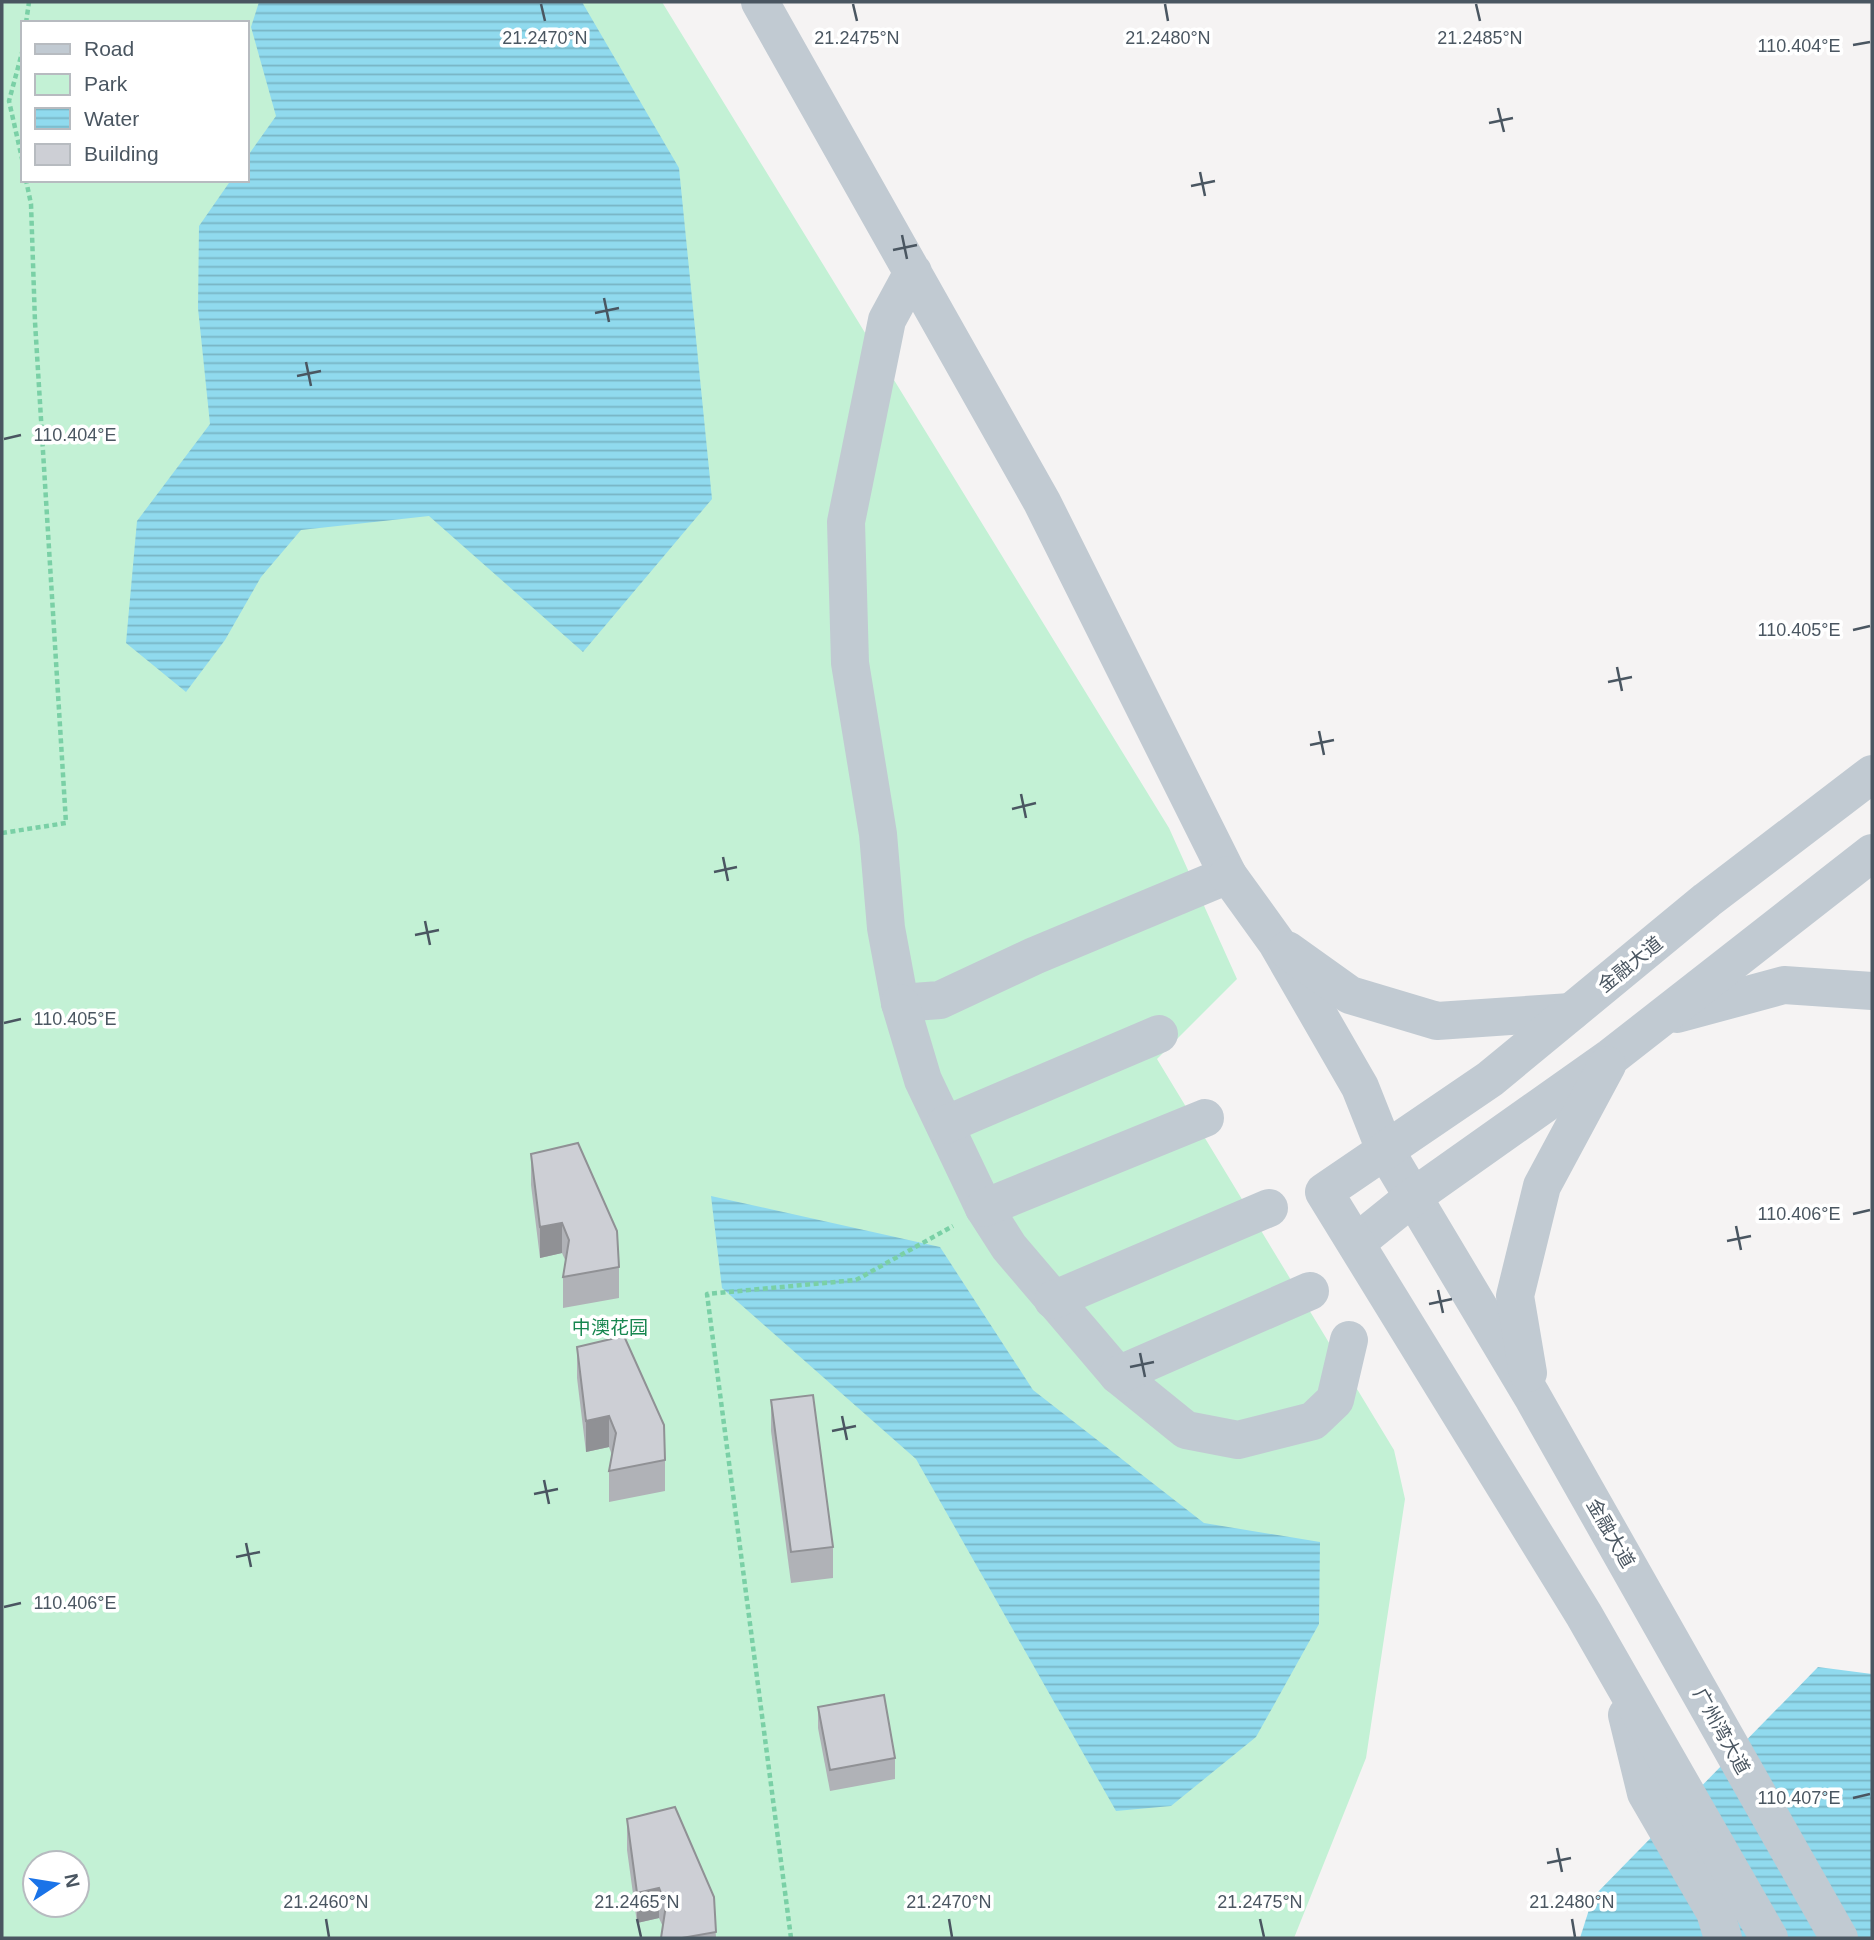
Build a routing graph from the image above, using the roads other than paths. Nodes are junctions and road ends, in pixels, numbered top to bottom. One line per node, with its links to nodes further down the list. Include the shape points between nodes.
1 (760, 2): 2 (street)
2 (912, 272): 5 (street, via 1042,502); 8 (street, via 887,320 846,522 850,663)
3 (1872, 774): 9 (street, 金融大道, via 1707,900)
4 (1872, 853): 10 (street, 金融大道)
5 (1228, 875): 6 (street); 8 (street, via 940,1000)
6 (1277, 943): 9 (street, via 1350,995 1437,1021); 15 (street, via 1360,1087)
7 (1872, 991): 10 (street, via 1784,985)
8 (900, 1003): 14 (street, via 923,1080)
9 (1571, 1012): 15 (street, 金融大道, via 1490,1079)
10 (1661, 1018): 12 (street, 金融大道)
11 (1159, 1034): 14 (street)
12 (1612, 1057): 16 (street, 金融大道); 24 (street, 金融大道, via 1542,1186 1515,1296)
13 (1205, 1118): 17 (street)
14 (945, 1125): 17 (street)
15 (1385, 1150): 16 (street, 金融大道); 19 (street, 金融大道, via 1324,1192)
16 (1413, 1198): 19 (street, 金融大道); 24 (street, 金融大道)
17 (984, 1208): 21 (street)
18 (1269, 1208): 21 (street)
19 (1356, 1243): 26 (street)
20 (1310, 1291): 23 (street)
21 (1053, 1300): 23 (street)
22 (1349, 1340): 23 (street, via 1335,1400 1313,1421 1238,1440 1185,1430)
23 (1118, 1375)
24 (1532, 1396): 25 (street, 金融大道)
25 (1647, 1597): 29 (street, 广州湾大道)
26 (1617, 1672): 27 (street, via 1646,1793 1715,1912); 28 (street)
27 (1723, 1938)
28 (1769, 1938)
29 (1839, 1938)

